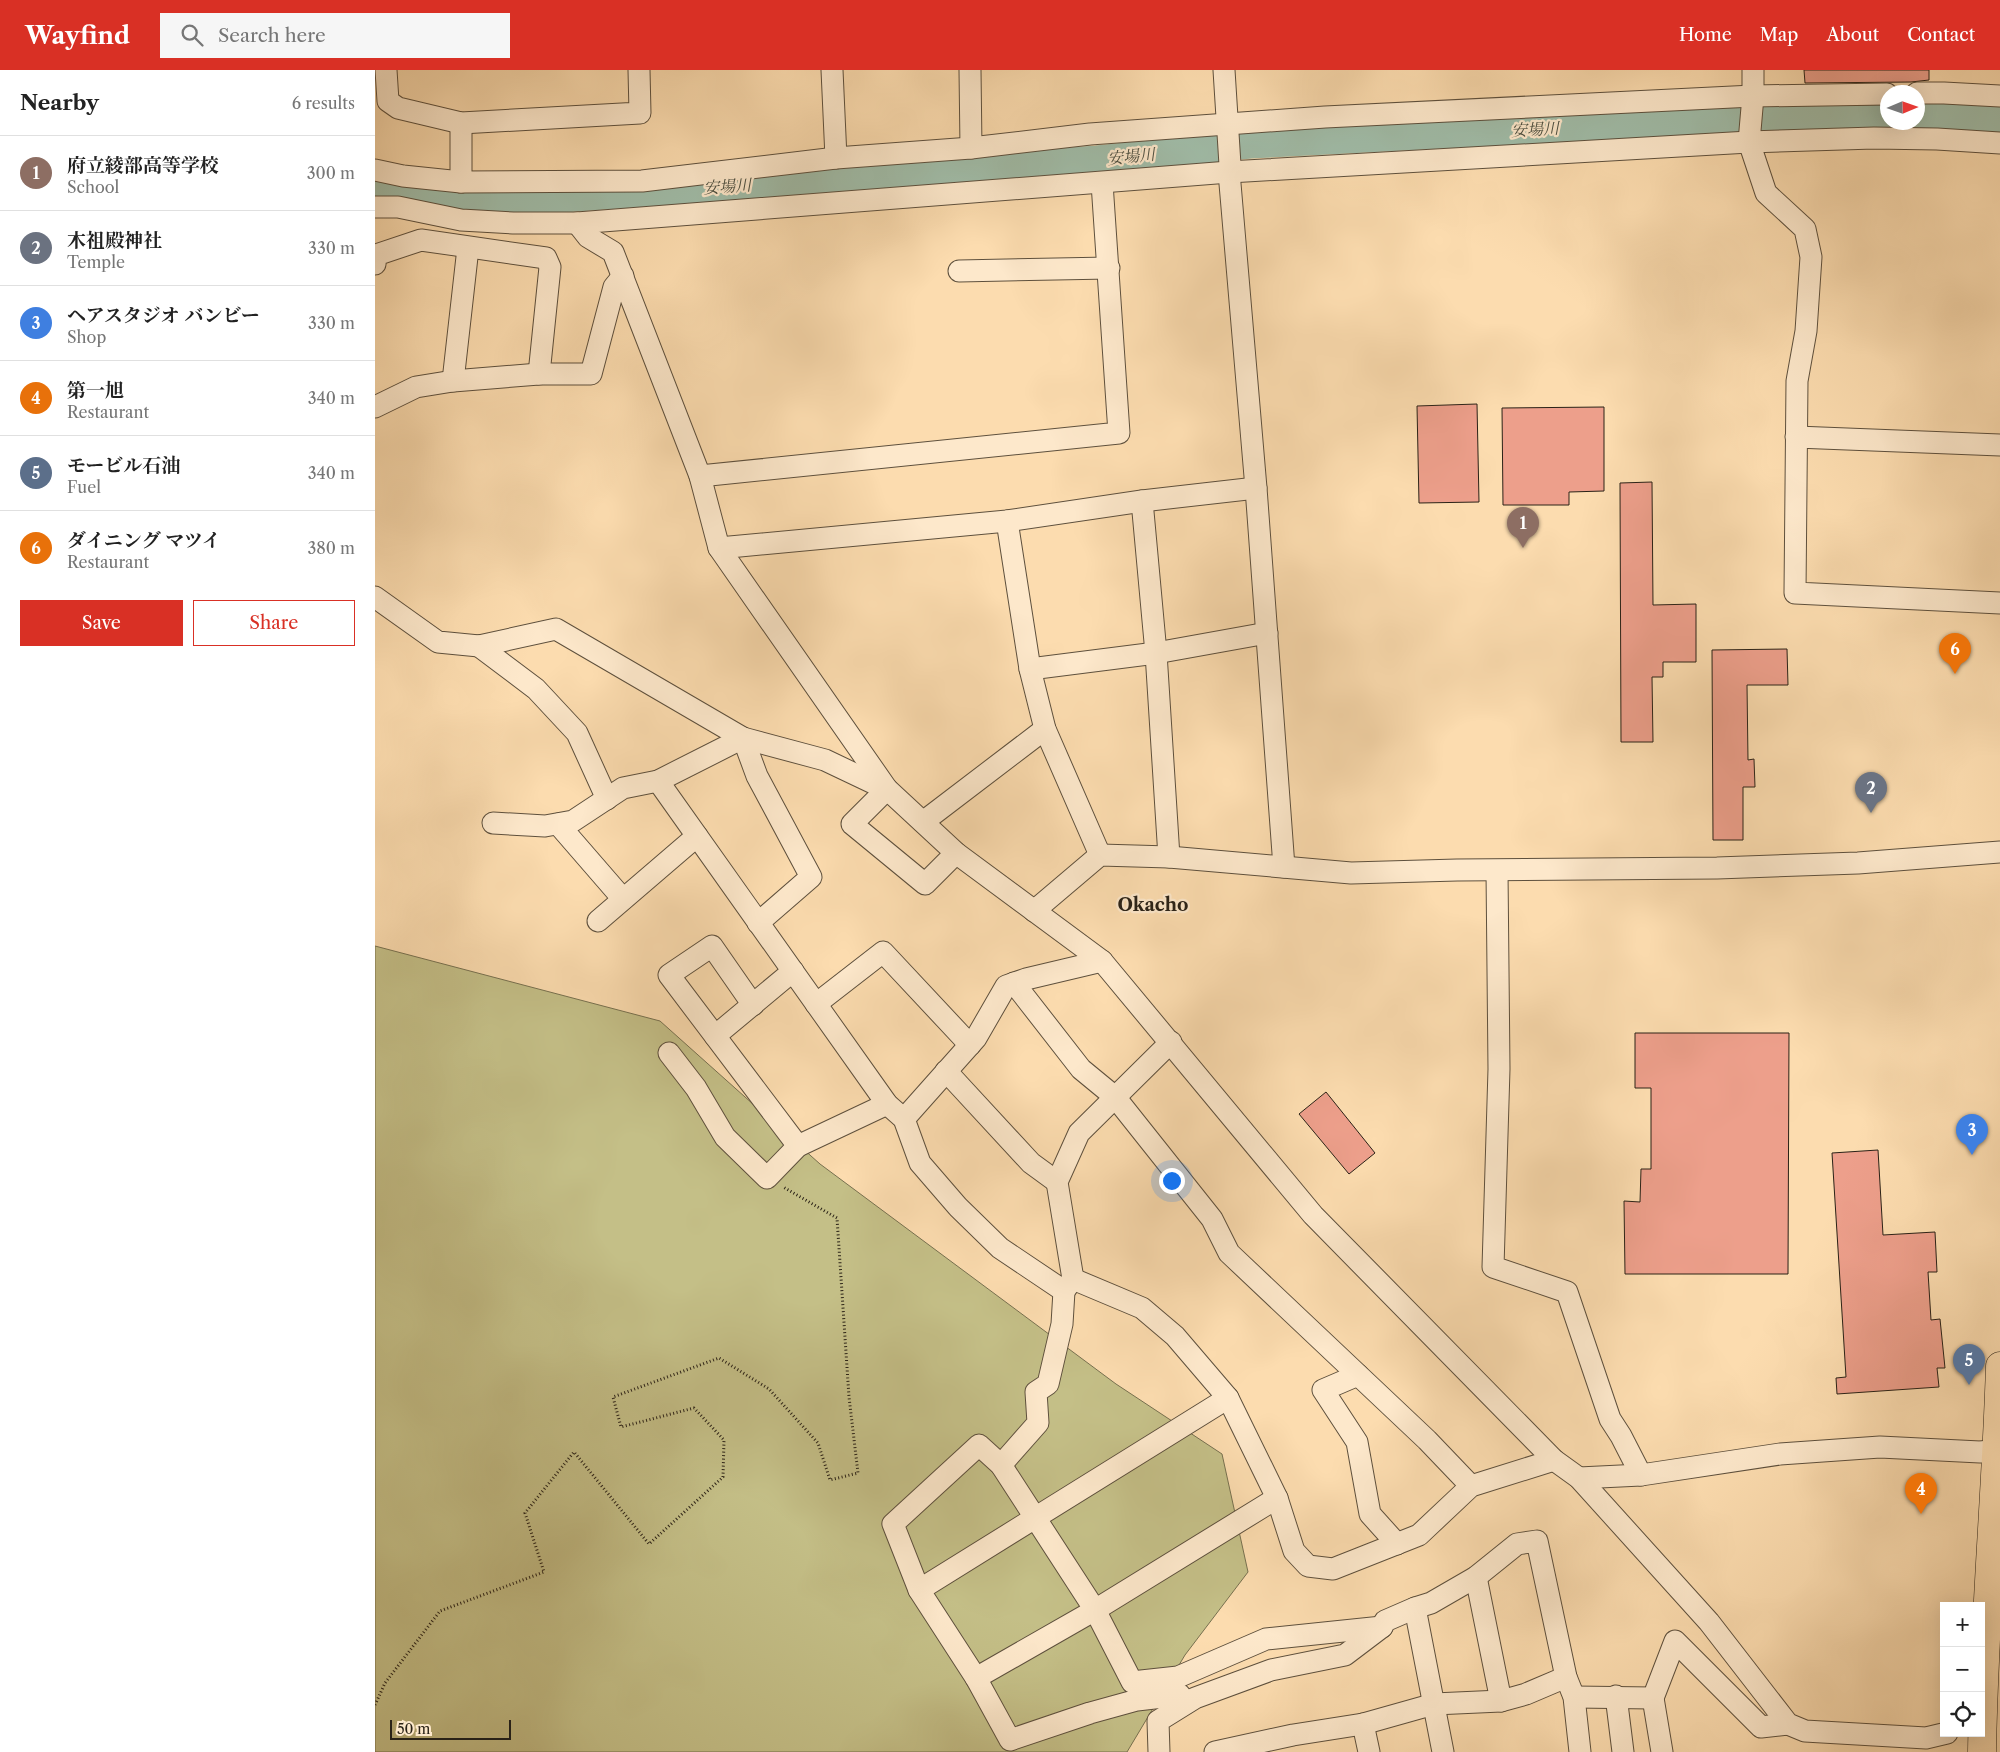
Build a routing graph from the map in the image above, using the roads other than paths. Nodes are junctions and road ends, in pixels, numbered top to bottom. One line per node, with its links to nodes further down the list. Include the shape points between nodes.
1 (385, 70): 11 (street, via 388,101 398,108)
2 (639, 70): 11 (street, via 640,113)
3 (832, 70): 16 (street)
4 (970, 70): 15 (street)
5 (1225, 70): 12 (street)
6 (1753, 70): 9 (street)
7 (1925, 93): 10 (street)
8 (1880, 94): 9 (street)
9 (1753, 96): 12 (street, via 1325,117); 13 (street)
10 (2000, 96)
11 (461, 123): 20 (street)
12 (1227, 125): 15 (street, via 1090,134); 17 (street)
13 (1749, 142): 14 (street, via 1874,138); 17 (street); 33 (street, via 1766,193 1805,229 1811,257 1806,331 1797,381)
14 (2000, 143)
15 (971, 148): 16 (street)
16 (836, 158): 20 (street, via 642,181)
17 (1229, 168): 21 (street); 36 (street)
18 (375, 170): 19 (street)
19 (403, 176): 20 (street); 22 (street)
20 (461, 182)
21 (1102, 183): 24 (street); 27 (street)
22 (398, 206): 23 (street); 24 (street, via 461,220 513,224)
23 (375, 207)
24 (577, 223): 29 (street, via 588,237 613,252)
25 (468, 248): 26 (street, via 421,240 376,255); 30 (street, via 546,258 550,268); 31 (street)
26 (375, 264)
27 (1109, 268): 28 (street); 35 (street, via 1119,433)
28 (959, 271)
29 (623, 276): 30 (street, via 614,287 591,374); 35 (street)
30 (539, 374): 31 (street)
31 (453, 381): 32 (street, via 416,387)
32 (375, 407)
33 (1796, 437): 34 (street); 41 (street, via 1795,593)
34 (2000, 445)
35 (700, 476): 39 (street)
36 (1256, 488): 37 (street); 42 (street)
37 (1142, 501): 38 (street); 44 (street)
38 (1007, 521): 39 (street); 45 (street)
39 (719, 548): 49 (street)
40 (375, 597): 43 (street, via 437,642)
41 (2000, 602)
42 (1267, 634): 44 (street); 59 (street)
43 (479, 646): 47 (street, via 556,628); 50 (street, via 536,689 577,733)
44 (1156, 653): 45 (street); 58 (street)
45 (1030, 669): 46 (street)
46 (1045, 729): 51 (street); 57 (street)
47 (743, 738): 48 (street); 49 (street, via 825,760); 64 (street, via 757,776 811,876)
48 (658, 781): 50 (street, via 623,788); 54 (street)
49 (887, 789): 51 (street); 56 (street, via 852,824 925,884)
50 (607, 799): 53 (street, via 573,821)
51 (923, 822): 56 (street)
52 (493, 823): 53 (street)
53 (557, 824): 61 (street)
54 (697, 836): 61 (street); 64 (street)
55 (2000, 852): 60 (street, via 1858,863)
56 (956, 853): 62 (street)
57 (1100, 855): 58 (street); 62 (street)
58 (1169, 857): 59 (street)
59 (1284, 867): 60 (street, via 1351,873)
60 (1497, 871): 87 (street, via 1499,1068 1493,1266 1567,1292 1610,1419)
61 (623, 899): 63 (street)
62 (1034, 911): 65 (street)
63 (597, 921)
64 (758, 923): 66 (street)
65 (1102, 961): 67 (street); 71 (street)
66 (793, 971): 68 (street); 69 (street)
67 (1014, 983): 72 (street, via 1005,986); 75 (street, via 1081,1070)
68 (816, 1004): 72 (street, via 883,952); 76 (street)
69 (753, 1005): 70 (street); 70 (street, via 712,946 669,975)
70 (715, 1036): 78 (street)
71 (1171, 1042): 75 (street); 85 (street, via 1313,1215)
72 (970, 1045): 74 (street)
73 (669, 1053): 78 (street, via 696,1088 725,1137 767,1178)
74 (946, 1071): 77 (street); 79 (street, via 1031,1163)
75 (1115, 1097): 79 (street, via 1079,1133); 82 (street, via 1212,1219 1229,1253)
76 (887, 1104): 77 (street); 78 (street)
77 (903, 1119): 80 (street, via 920,1163 958,1207 1000,1248)
78 (798, 1146)
79 (1057, 1182): 80 (street)
80 (1068, 1285): 83 (street, via 1142,1308 1175,1336); 86 (street, via 1048,1384 1036,1392 1038,1423)
81 (2000, 1366): 84 (main road)
82 (1358, 1375): 89 (street); 92 (street, via 1323,1390 1357,1442 1370,1514)
83 (1228, 1398): 90 (street); 91 (street)
84 (1999, 1450): 87 (street, via 1880,1448 1780,1454); 109 (main road)
85 (1554, 1460): 88 (street); 89 (street)
86 (1001, 1465): 91 (street); 94 (street, via 979,1445 893,1524)
87 (1641, 1475): 88 (street)
88 (1579, 1478): 107 (street, via 1709,1622)
89 (1471, 1486): 92 (street, via 1419,1535)
90 (1277, 1498): 92 (street, via 1294,1551 1308,1566 1333,1569); 96 (street)
91 (1034, 1518): 94 (street); 96 (street)
92 (1397, 1544)
93 (1476, 1577): 95 (street, via 1431,1603); 98 (street, via 1517,1544 1537,1541); 103 (street)
94 (919, 1590): 99 (street)
95 (1415, 1608): 97 (street, via 1385,1621); 105 (street)
96 (1095, 1610): 97 (street, via 1132,1682 1178,1677 1266,1639); 99 (street)
97 (1382, 1627): 104 (street, via 1345,1655 1271,1670)
98 (1566, 1677): 101 (street); 103 (street)
99 (975, 1678): 104 (street, via 1010,1740 1137,1700 1180,1695)
100 (1616, 1696): 101 (street); 102 (street); 116 (street)
101 (1574, 1697): 115 (street)
102 (1653, 1698): 107 (street, via 1675,1641 1761,1727); 117 (street)
103 (1501, 1702): 105 (street)
104 (1186, 1703): 112 (street, via 1159,1720)
105 (1434, 1704): 106 (street); 114 (street)
106 (1363, 1724): 110 (street); 113 (street)
107 (1788, 1724): 108 (street, via 1805,1732 1926,1738)
108 (1940, 1735)
109 (1987, 1735)
110 (1295, 1744): 111 (street)
111 (1227, 1750)
112 (1159, 1752)
113 (1369, 1752)
114 (1443, 1752)
115 (1580, 1752)
116 (1623, 1752)
117 (1662, 1752)

